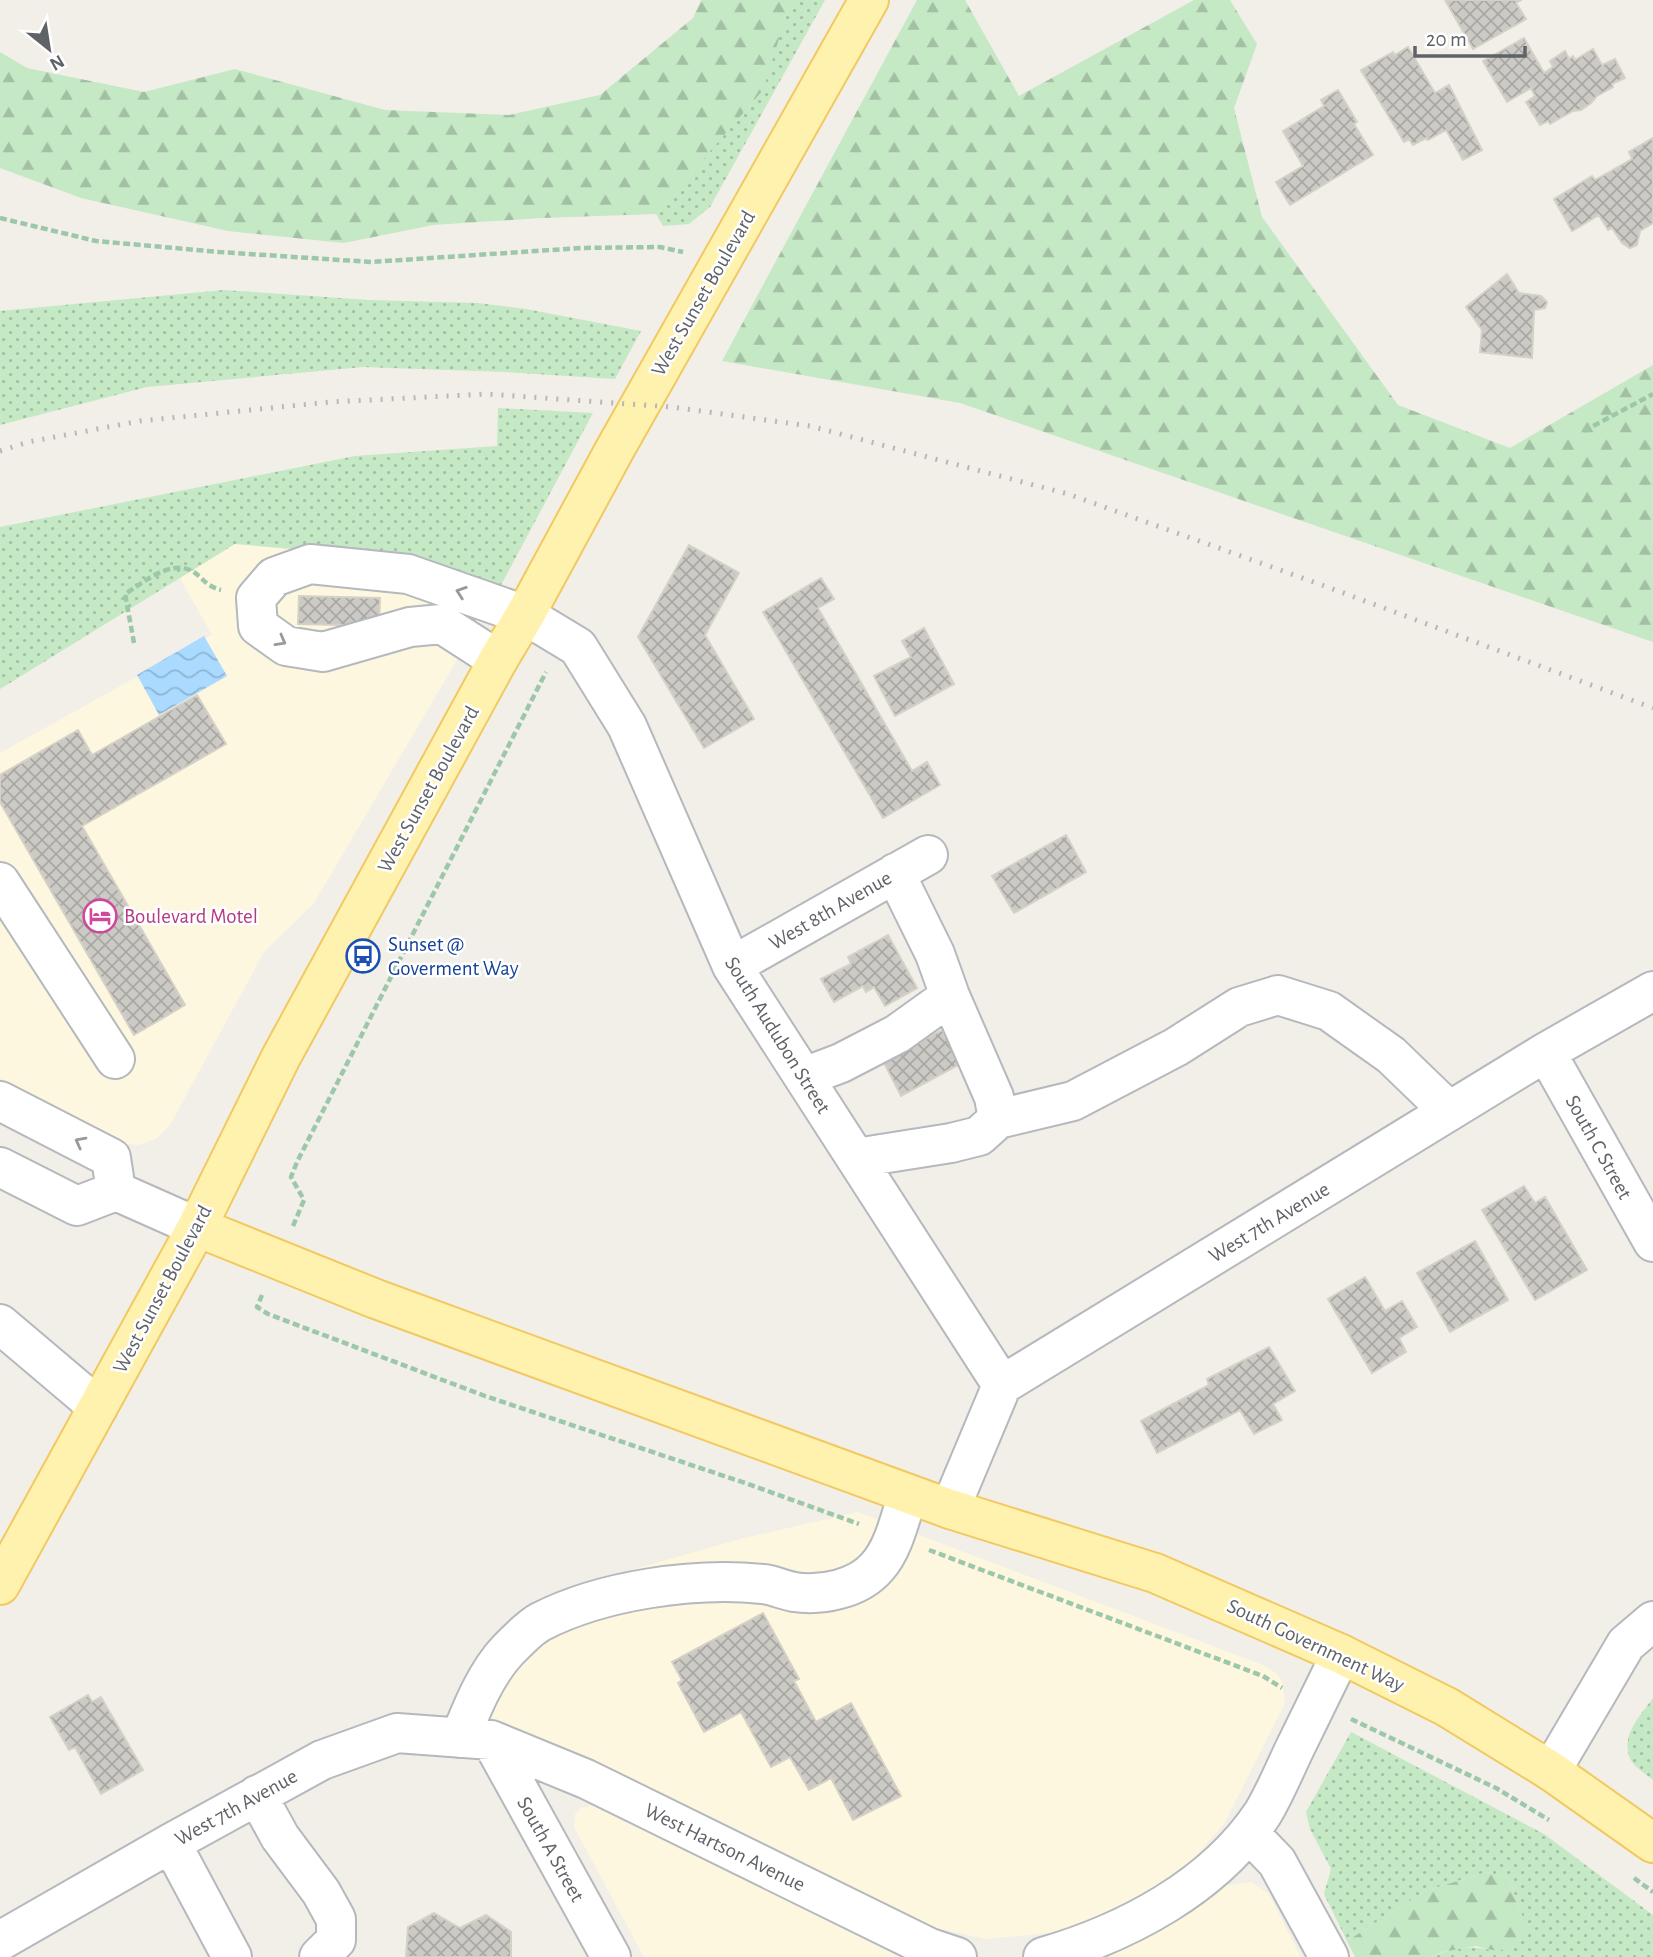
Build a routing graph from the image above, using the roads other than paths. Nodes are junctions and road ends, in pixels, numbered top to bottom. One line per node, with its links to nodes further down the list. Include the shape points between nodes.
1 (869, 0): 2 (main road, West Sunset Boulevard)
2 (525, 615): 3 (main road, West Sunset Boulevard); 3 (street, South Audubon Street, one-way to 3, via 408,574 310,564 274,577 256,598 258,626 286,646 323,652 410,627 442,624); 7 (street, South Audubon Street, via 578,647 627,726)
3 (498, 660): 19 (main road, West Sunset Boulevard, via 281,1057)
4 (928, 855): 5 (street, West 8th Avenue)
5 (895, 873): 7 (street, West 8th Avenue); 9 (street)
6 (0, 881): 11 (street)
7 (732, 966): 12 (street, South Audubon Street)
8 (1653, 991): 10 (street, West 7th Avenue)
9 (950, 996): 12 (street, via 897,1034); 15 (street, via 994,1097)
10 (1546, 1052): 14 (street, West 7th Avenue); 20 (street, South C Street)
11 (115, 1059)
12 (804, 1077): 16 (street, South Audubon Street)
13 (0, 1101): 18 (street, one-way to 13, via 111,1158)
14 (1449, 1111): 15 (street, via 1391,1055 1329,1011 1278,995 1239,1007 1176,1047 1073,1101); 22 (street, West 7th Avenue)
15 (998, 1119): 16 (street, via 979,1136)
16 (856, 1158): 22 (street, South Audubon Street)
17 (0, 1167): 18 (street, via 78,1206)
18 (116, 1191): 19 (street)
19 (197, 1227): 23 (main road, West Sunset Boulevard); 24 (main road, South Government Way, via 389,1304)
20 (1653, 1242)
21 (0, 1324): 23 (street)
22 (1002, 1385): 25 (street)
23 (98, 1407): 26 (main road, West Sunset Boulevard)
24 (908, 1494): 25 (main road, South Government Way); 29 (street, via 894,1537 877,1567 844,1589 794,1592 765,1584 727,1583 638,1589 538,1623 507,1651 474,1701)
25 (950, 1509): 28 (main road, South Government Way, via 1155,1573)
26 (0, 1585)
27 (1653, 1621): 30 (street, via 1626,1644)
28 (1341, 1654): 30 (main road, South Government Way, via 1447,1707); 32 (street, via 1276,1790)
29 (476, 1739): 31 (street, West 7th Avenue, via 397,1733 322,1759); 36 (street, West Hartson Avenue, via 586,1779); 39 (street, South A Street)
30 (1551, 1771): 34 (main road, South Government Way)
31 (257, 1795): 33 (street, West 7th Avenue); 38 (street, via 336,1919 336,1940)
32 (1249, 1832): 41 (street, via 1214,1868 1156,1909 1077,1947); 42 (street, via 1277,1862)
33 (171, 1843): 35 (street, West 7th Avenue); 37 (street)
34 (1653, 1843)
35 (0, 1941)
36 (895, 1945): 40 (street, West Hartson Avenue, via 930,1948)
37 (232, 1957)
38 (319, 1957)
39 (611, 1957)
40 (957, 1957)
41 (1043, 1957)
42 (1329, 1957)

